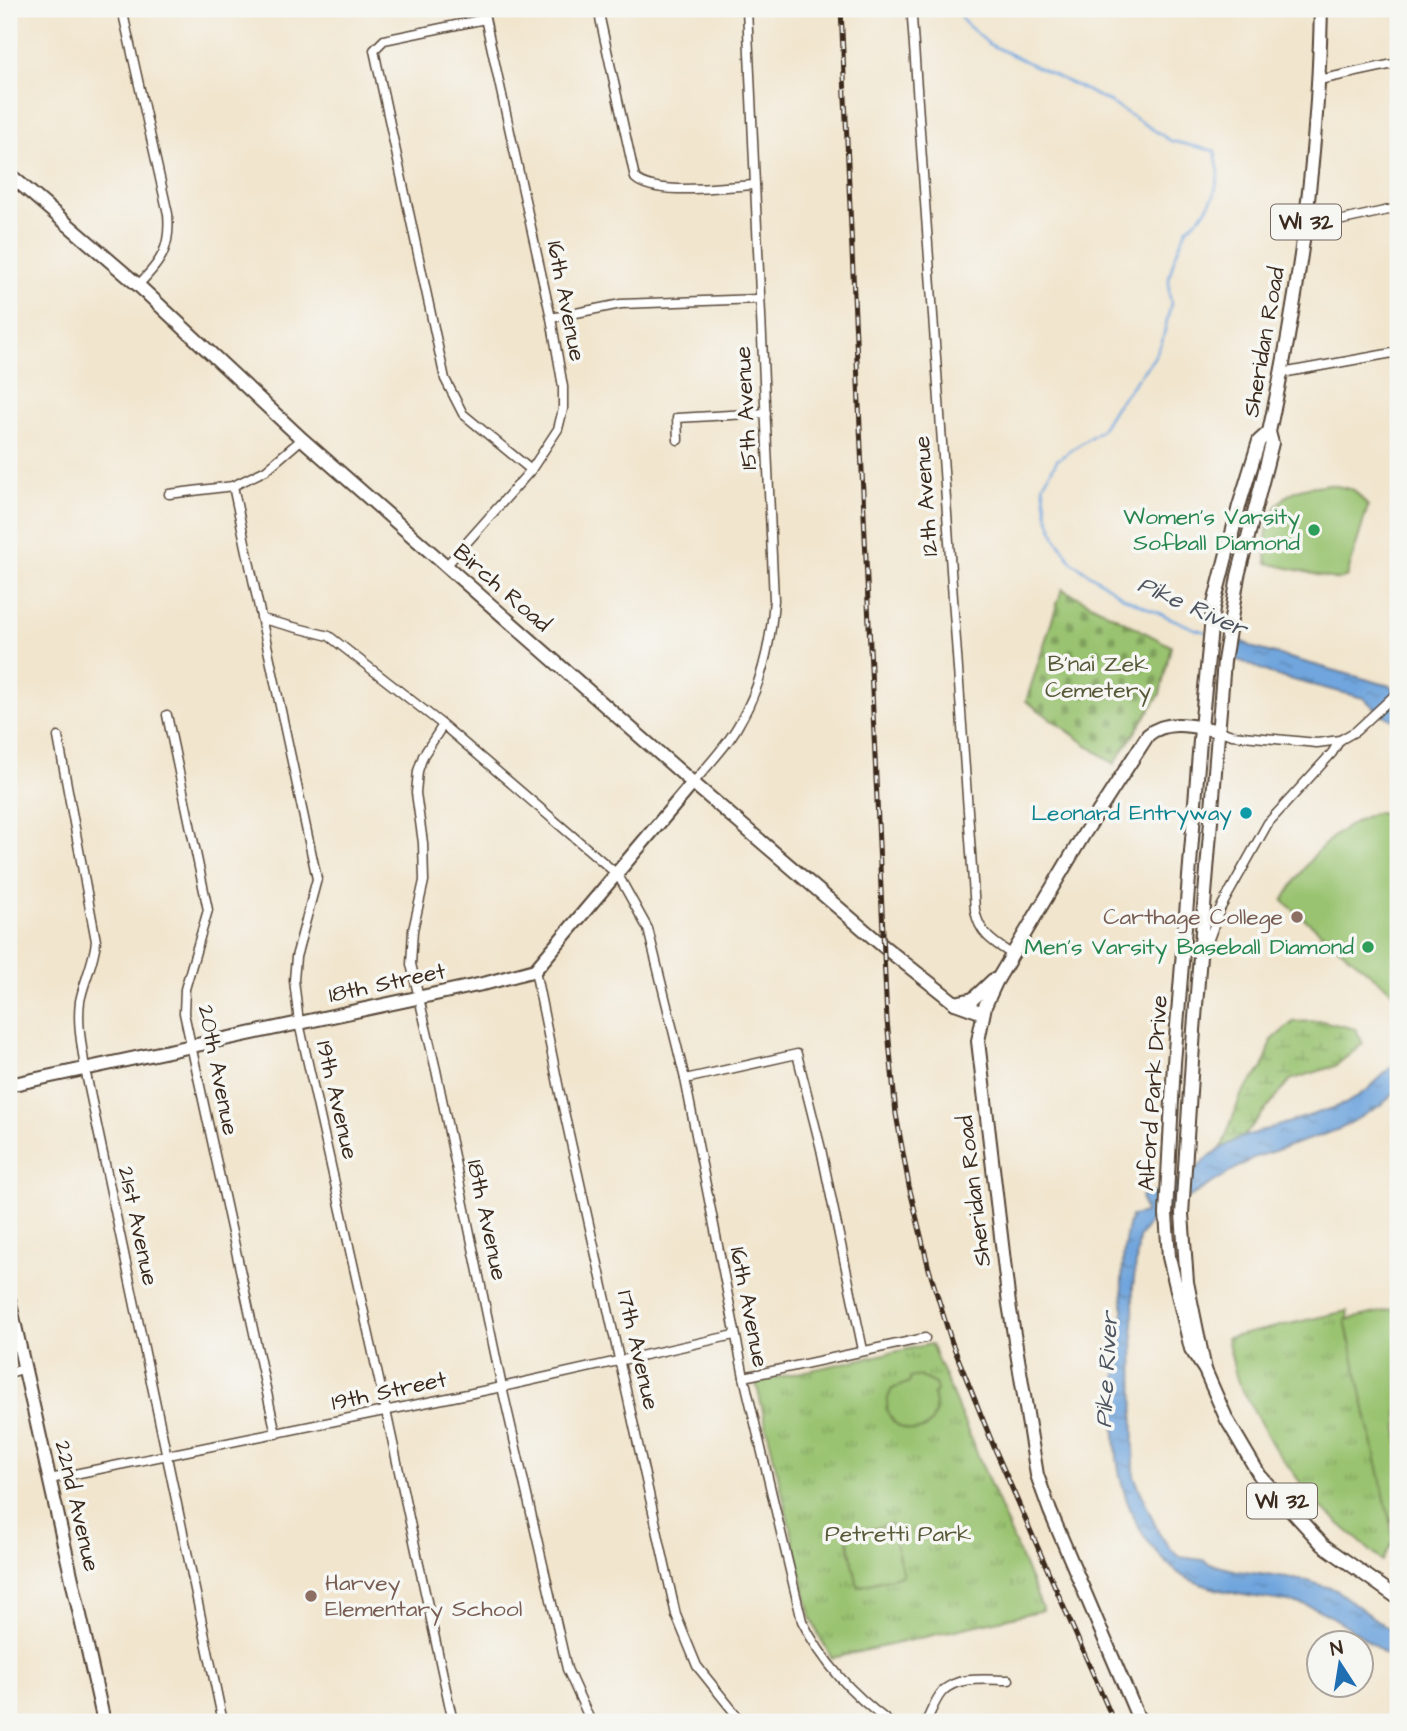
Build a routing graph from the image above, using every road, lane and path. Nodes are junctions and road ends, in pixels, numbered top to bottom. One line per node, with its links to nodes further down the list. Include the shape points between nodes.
1 (122, 9): 14 (street, via 170,231 159,263)
2 (483, 9): 7 (street, 16th Avenue)
3 (598, 9): 11 (street, via 635,177 666,189)
4 (747, 9): 11 (street, 15th Avenue)
5 (1321, 9): 9 (street, Sheridan Road / WI 32)
6 (912, 18): 37 (street, 12th Avenue, via 975,910 984,934)
7 (485, 19): 16 (street, 16th Avenue); 23 (street, via 384,40 374,50 445,379 463,414)
8 (1398, 63): 9 (street)
9 (1319, 80): 13 (street, Sheridan Road / WI 32)
10 (9, 174): 14 (street, Birch Road)
11 (755, 185): 15 (street, 15th Avenue)
12 (1398, 208): 13 (street)
13 (1306, 228): 18 (street, Sheridan Road / WI 32)
14 (138, 285): 21 (street, Birch Road)
15 (759, 299): 16 (street, via 621,304); 19 (street, 15th Avenue)
16 (551, 318): 23 (street, 16th Avenue, via 563,409 558,429)
17 (1398, 352): 18 (street)
18 (1282, 373): 20 (street, Sheridan Road / WI 32)
19 (765, 413): 22 (street, via 677,418); 35 (street, 15th Avenue, via 774,600 768,647 741,722)
20 (1269, 432): 31 (street, Sheridan Road / WI 32, via 1259,441 1213,608); 32 (street, Sheridan Road / WI 32, via 1272,443 1230,617)
21 (302, 439): 24 (street, via 267,470); 26 (street, Birch Road)
22 (678, 440)
23 (531, 470): 26 (street, 16th Avenue)
24 (233, 486): 25 (street); 27 (street, 19th Avenue)
25 (169, 494)
26 (446, 566): 35 (street, Birch Road)
27 (262, 619): 30 (street, via 329,636); 44 (street, 19th Avenue, via 317,879 296,957)
28 (1398, 692): 34 (street)
29 (167, 715): 45 (street, 20th Avenue, via 208,910 185,989)
30 (443, 725): 36 (street); 41 (street, 18th Avenue, via 423,756 416,793 424,881 411,964)
31 (1201, 728): 32 (street, Sheridan Road); 37 (street, Sheridan Road, via 1170,725 1148,736); 55 (street, Alford Park Drive / WI 32, via 1166,1225 1182,1316 1191,1349)
32 (1220, 731): 34 (street, via 1317,743); 38 (street, Alford Park Drive / WI 32)
33 (58, 737): 46 (street, 21st Avenue, via 96,941 78,1020)
34 (1340, 740): 38 (street, via 1268,823 1220,909)
35 (693, 783): 36 (street); 42 (street, Birch Road)
36 (618, 875): 39 (street); 47 (street, 16th Avenue, via 648,929)
37 (1013, 955): 40 (street, Sheridan Road)
38 (1199, 966): 55 (street, Alford Park Drive / WI 32, via 1182,1214 1186,1282)
39 (535, 970): 41 (street, 18th Street); 53 (street, 17th Avenue)
40 (1001, 973): 42 (street, via 973,999); 43 (street, Sheridan Road)
41 (419, 997): 44 (street, 18th Street); 58 (street, 18th Avenue)
42 (955, 1003): 43 (street, Birch Road)
43 (983, 1013): 72 (street, Sheridan Road, via 978,1041 981,1073 1033,1456 1050,1511)
44 (299, 1023): 45 (street, 18th Street); 59 (street, 19th Avenue)
45 (190, 1046): 46 (street, 18th Street); 60 (street, 20th Avenue)
46 (85, 1069): 48 (street, 18th Street); 61 (street, 21st Avenue)
47 (685, 1079): 50 (street, 16th Avenue); 52 (street, via 797,1054)
48 (9, 1085)
49 (9, 1299): 54 (street, 22nd Avenue)
50 (734, 1335): 53 (street, 19th Street); 57 (street, 16th Avenue)
51 (925, 1338): 52 (street)
52 (863, 1350): 57 (street)
53 (621, 1362): 58 (street, 19th Street); 69 (street, 17th Avenue, via 676,1615 697,1666)
54 (23, 1369): 56 (street); 62 (street, 22nd Avenue)
55 (1205, 1370): 63 (street, Alford Park Drive / WI 32, via 1227,1420 1260,1476 1323,1545)
56 (9, 1373)
57 (744, 1377): 70 (street, 16th Avenue, via 802,1621 849,1690)
58 (502, 1387): 59 (street, 19th Street); 68 (street, 18th Avenue, via 567,1669)
59 (386, 1411): 60 (street, 19th Street); 67 (street, 19th Avenue)
60 (276, 1434): 61 (street, 19th Street)
61 (166, 1457): 62 (street, 19th Street); 66 (street, 21st Avenue)
62 (50, 1479): 65 (street, 22nd Avenue)
63 (1398, 1598)
64 (1009, 1680): 71 (street, via 977,1680 948,1687)
65 (104, 1722)
66 (223, 1722)
67 (453, 1722)
68 (591, 1722)
69 (742, 1722)
70 (889, 1722)
71 (926, 1722)
72 (1140, 1722)

